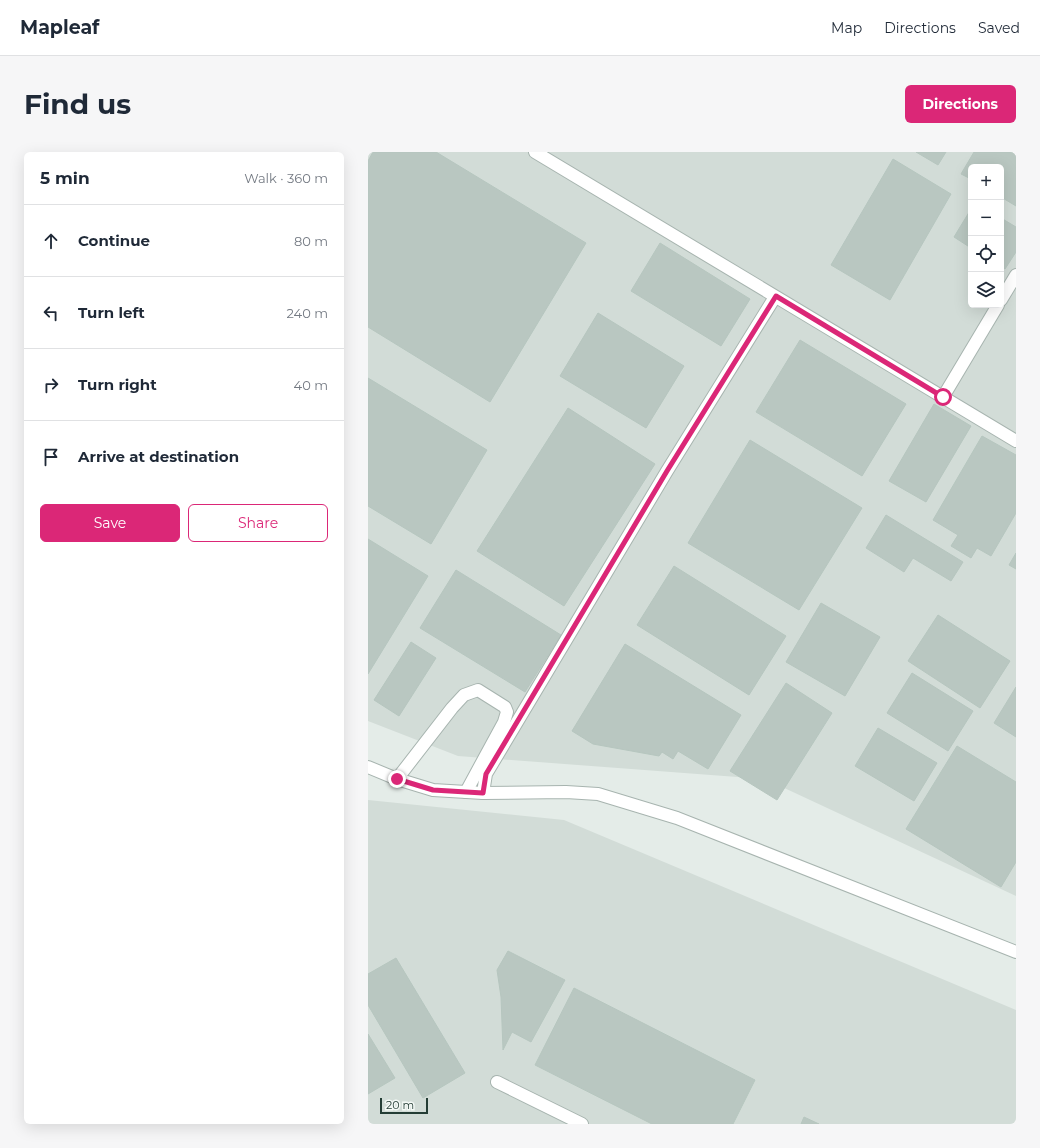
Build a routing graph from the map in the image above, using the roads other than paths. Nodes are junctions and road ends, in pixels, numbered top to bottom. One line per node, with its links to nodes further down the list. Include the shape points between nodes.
1 (535, 152): 4 (street)
2 (1016, 275): 3 (street)
3 (1004, 295)
4 (776, 296): 6 (street); 11 (street, via 667,471 486,774)
5 (996, 308): 6 (street)
6 (943, 397): 7 (street)
7 (1016, 441)
8 (368, 766): 9 (street)
9 (397, 779): 10 (street, via 433,790); 10 (street, via 464,695 478,690 505,707 507,712)
10 (466, 792): 11 (street)
11 (483, 793): 12 (street, via 598,794 677,818)
12 (1016, 952)
13 (497, 1082): 14 (street)
14 (582, 1124)

